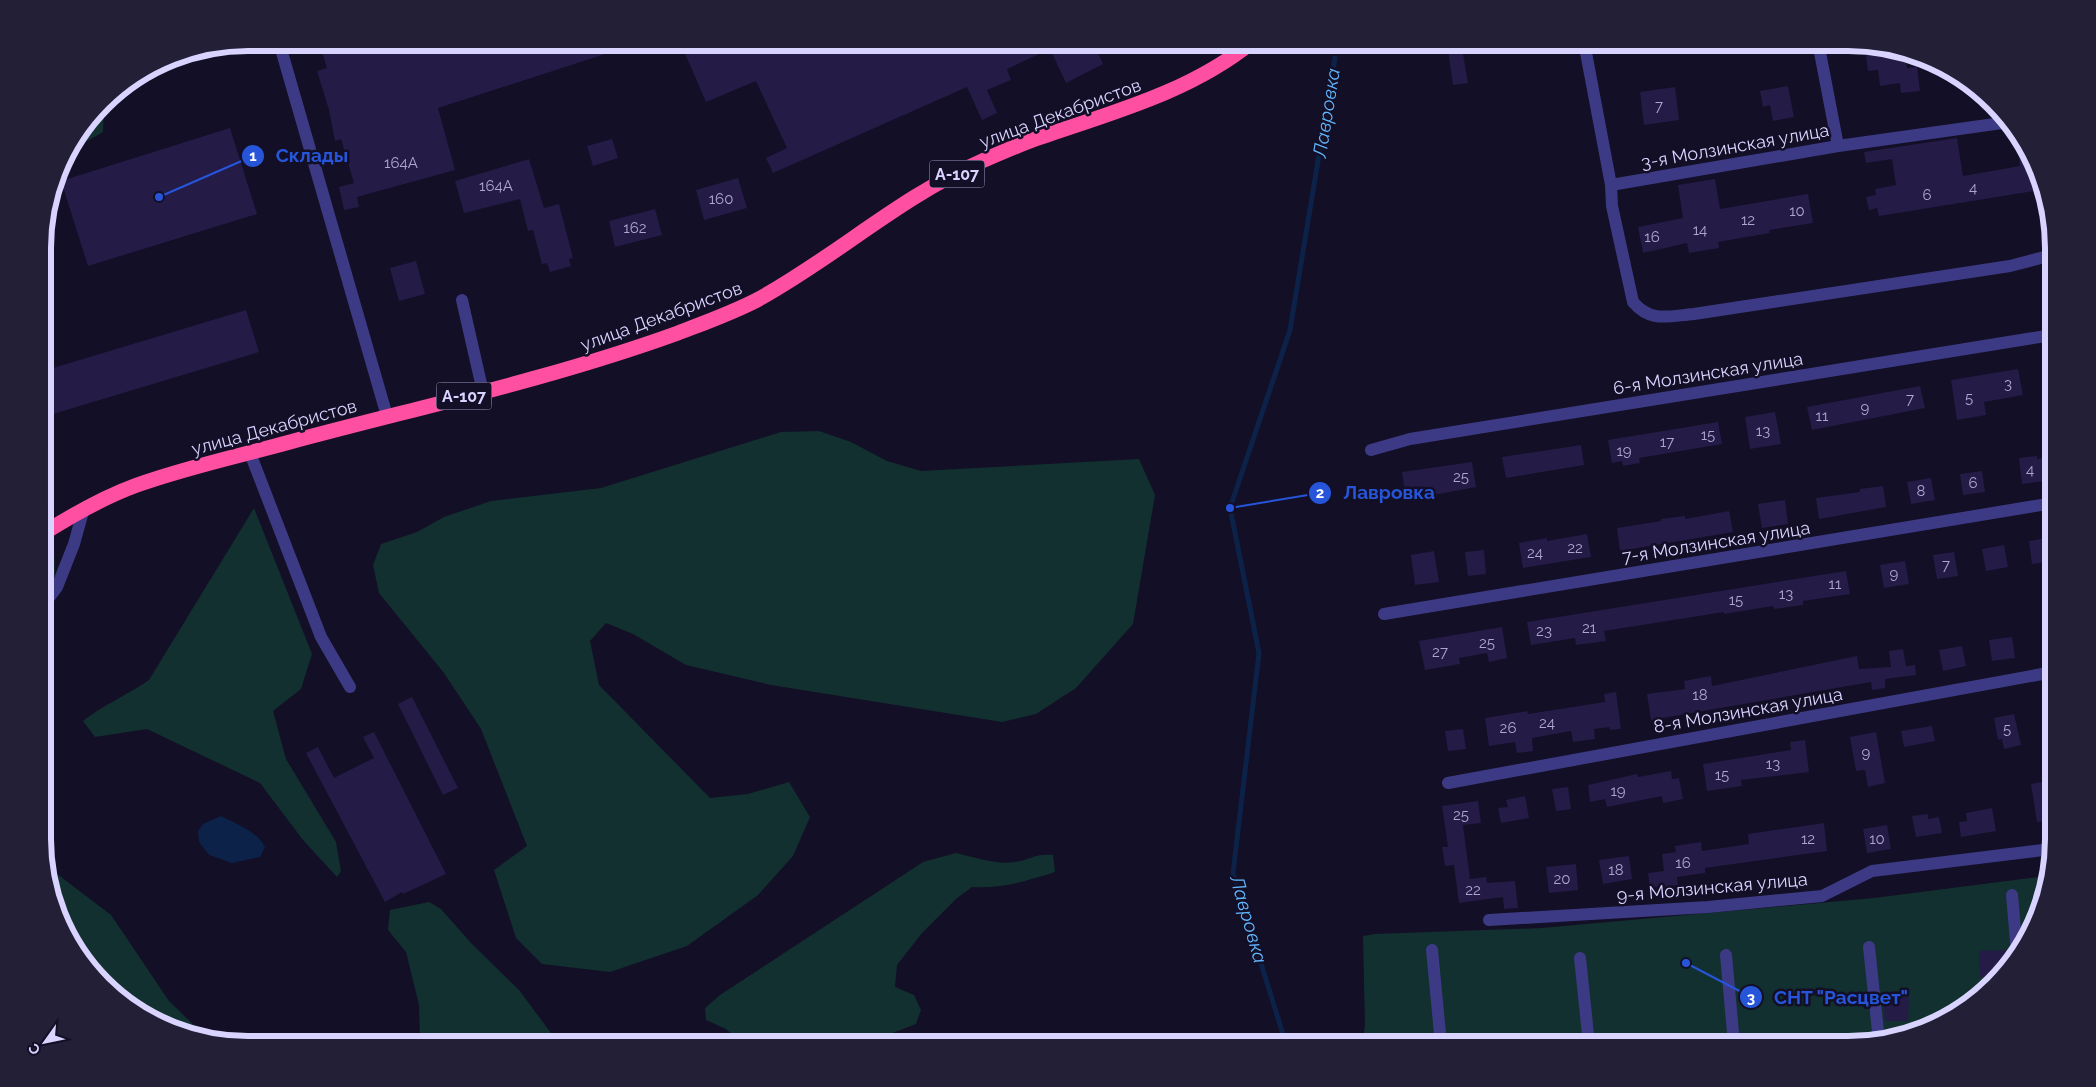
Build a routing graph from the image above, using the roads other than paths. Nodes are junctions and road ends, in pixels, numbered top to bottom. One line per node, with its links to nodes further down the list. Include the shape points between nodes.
1 (282, 51): 12 (street)
2 (1238, 51): 11 (highway, улица Декабристов / А-107, via 1165,94 1028,142 923,191 801,273 756,300 715,319 552,375)
3 (1586, 51): 7 (street)
4 (1820, 51): 6 (street)
5 (2000, 123): 6 (street, 3-я Молзинская улица)
6 (1838, 146): 7 (street, 3-я Молзинская улица)
7 (1611, 185): 8 (street, via 1612,206 1633,302 1642,312 1658,317 2010,266)
8 (2045, 256)
9 (462, 300): 11 (street)
10 (2045, 336): 13 (street, 6-я Молзинская улица, via 1410,439)
11 (483, 392): 12 (highway, улица Декабристов / А-107)
12 (387, 416): 14 (highway, улица Декабристов / А-107)
13 (1371, 450)
14 (250, 453): 16 (highway, улица Декабристов / А-107, via 136,485); 21 (street, via 321,637)
15 (2045, 505): 19 (street, 7-я Молзинская улица)
16 (84, 508): 17 (highway, улица Декабристов / А-107); 18 (street, via 74,544)
17 (51, 529)
18 (51, 595)
19 (1384, 614)
20 (2045, 673): 22 (street, 8-я Молзинская улица)
21 (350, 687)
22 (1448, 782)
23 (2044, 850): 25 (street, 9-я Молзинская улица, via 1872,871 1822,896 1708,907)
24 (2012, 895): 26 (street)
25 (1489, 920)
26 (2016, 941)
27 (1869, 947): 31 (street)
28 (1432, 950): 32 (street)
29 (1726, 955): 34 (street)
30 (1580, 958): 33 (street)
31 (1878, 1033)
32 (1440, 1036)
33 (1588, 1036)
34 (1733, 1036)

